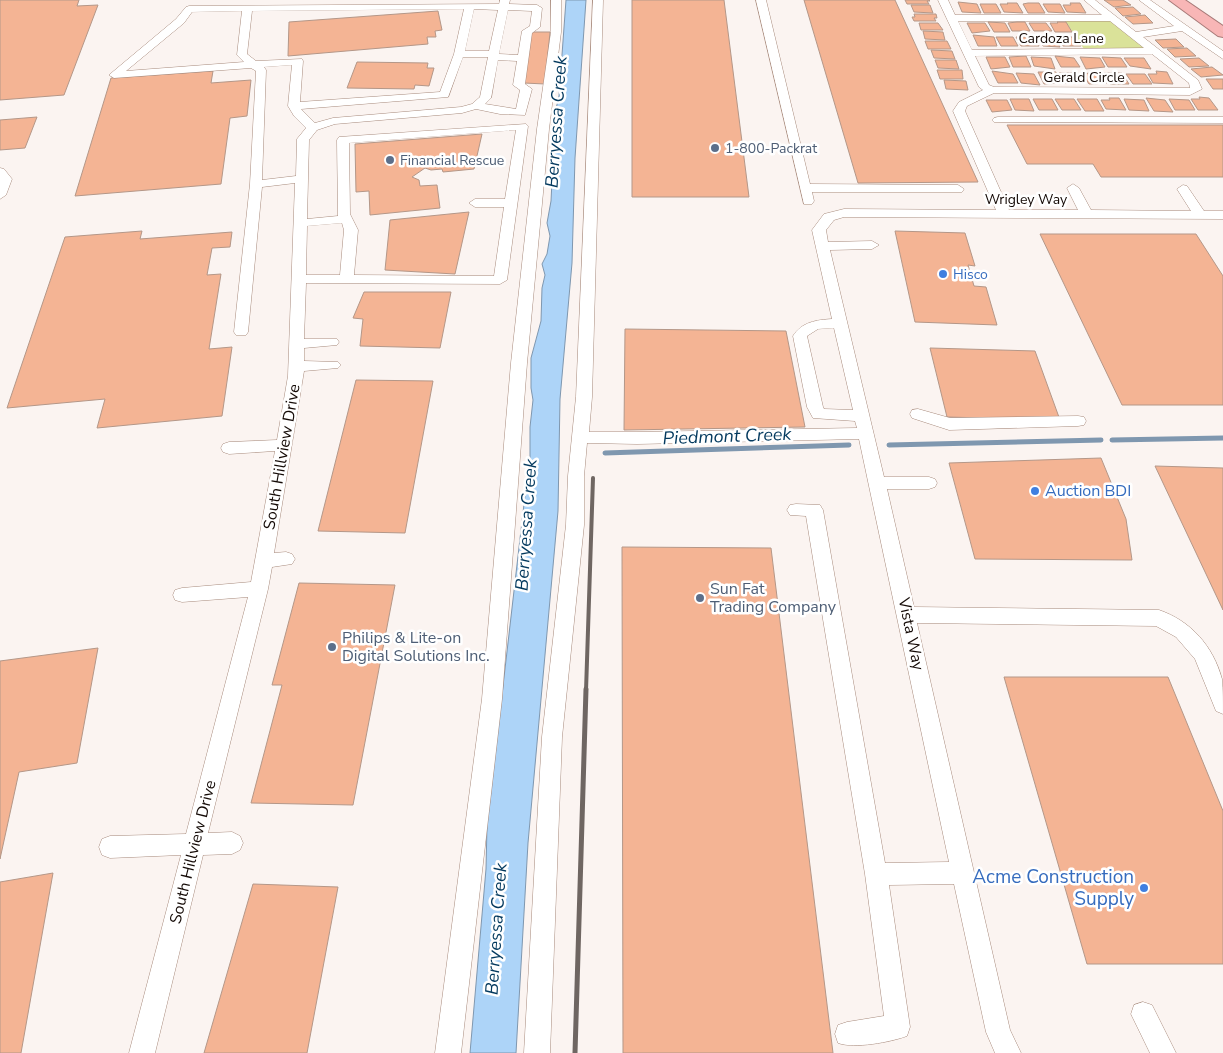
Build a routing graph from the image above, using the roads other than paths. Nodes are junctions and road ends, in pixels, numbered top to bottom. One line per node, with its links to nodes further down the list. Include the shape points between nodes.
1 (556, 0): 85 (street, via 556,32 519,363 492,699)
2 (598, 0): 65 (street, via 592,212)
3 (761, 0): 35 (street)
4 (943, 0): 12 (street)
5 (1089, 0): 13 (street, Gerald Circle)
6 (1144, 0): 14 (street)
7 (1176, 0): 16 (highway)
8 (1187, 0): 15 (highway)
9 (504, 4): 10 (street); 21 (street); 23 (street, via 538,8 535,27 527,31)
10 (470, 6): 11 (street); 20 (street)
11 (247, 8): 24 (street, via 242,55); 24 (street, via 189,9 180,21 114,74)
12 (952, 18): 13 (street); 19 (street)
13 (1112, 18): 17 (street, Gerald Circle)
14 (1184, 28): 17 (street); 22 (street)
15 (1223, 29)
16 (1223, 33)
17 (1134, 35): 18 (street, Gerald Circle)
18 (1155, 51): 19 (street, Cardoza Lane); 25 (street, Gerald Circle, via 1194,82 1196,89 1190,92)
19 (968, 53): 25 (street, via 985,87)
20 (459, 54): 21 (street); 26 (street, via 444,95)
21 (494, 56): 23 (street); 27 (street, via 484,98)
22 (1223, 56)
23 (523, 58): 27 (street, via 519,84 526,89 521,113)
24 (256, 66): 26 (street, via 298,61); 34 (street, via 261,70)
25 (992, 90): 45 (street, via 963,104 958,111)
26 (294, 106): 30 (street)
27 (473, 107): 30 (street, via 333,121); 31 (street)
28 (998, 120): 29 (street)
29 (1223, 120)
30 (313, 128): 33 (street, South Hillview Drive, via 303,139)
31 (490, 128): 43 (street, via 522,126); 50 (street, via 343,140)
32 (0, 172): 40 (street, via 6,179)
33 (302, 179): 34 (street); 51 (street, South Hillview Drive)
34 (256, 184): 57 (street)
35 (805, 188): 36 (street); 41 (street)
36 (907, 188): 38 (street); 44 (street)
37 (1073, 188): 46 (street)
38 (958, 189)
39 (1183, 189): 47 (street)
40 (0, 195)
41 (808, 201)
42 (475, 203): 43 (street)
43 (511, 203): 54 (street, via 500,280)
44 (916, 213): 45 (street, Wrigley Way); 49 (street, Wrigley Way, via 844,213)
45 (1004, 214): 46 (street, Wrigley Way)
46 (1086, 214): 47 (street, Wrigley Way)
47 (1200, 215): 48 (street, Wrigley Way)
48 (1223, 215)
49 (830, 218): 53 (street, Vista Way, via 820,230)
50 (346, 219): 51 (street); 54 (street, via 351,230)
51 (301, 222): 55 (street, South Hillview Drive)
52 (872, 245): 53 (street)
53 (823, 246): 56 (street, Vista Way)
54 (347, 278): 55 (street)
55 (299, 279): 59 (street, South Hillview Drive)
56 (841, 323): 64 (street, Vista Way); 64 (street, via 813,326 800,336 814,407 819,414)
57 (240, 332)
58 (332, 342): 59 (street)
59 (297, 344): 61 (street, South Hillview Drive)
60 (333, 365): 61 (street)
61 (296, 366): 66 (street, South Hillview Drive)
62 (918, 414): 63 (street, via 949,424)
63 (1078, 421)
64 (864, 424): 65 (street, via 637,438); 68 (street, Vista Way)
65 (580, 437): 86 (street, via 575,525 552,736)
66 (284, 446): 67 (street); 72 (street, South Hillview Drive)
67 (228, 448)
68 (877, 483): 69 (street); 75 (street, Vista Way)
69 (929, 483)
70 (796, 510): 81 (street, via 814,510)
71 (286, 559): 72 (street)
72 (264, 560): 73 (street, South Hillview Drive)
73 (259, 589): 74 (street); 78 (street, South Hillview Drive)
74 (182, 594)
75 (906, 615): 76 (street, via 1159,618 1182,631 1203,655); 80 (street, Vista Way)
76 (1223, 705)
77 (232, 843): 78 (street)
78 (196, 844): 79 (street); 84 (street, South Hillview Drive)
79 (110, 847)
80 (963, 873): 81 (street); 87 (street, Vista Way, via 998,1032)
81 (876, 874): 83 (street, via 898,1028)
82 (1143, 1014): 88 (street)
83 (847, 1034)
84 (142, 1053)
85 (448, 1053)
86 (536, 1053)
87 (1008, 1053)
88 (1163, 1053)

